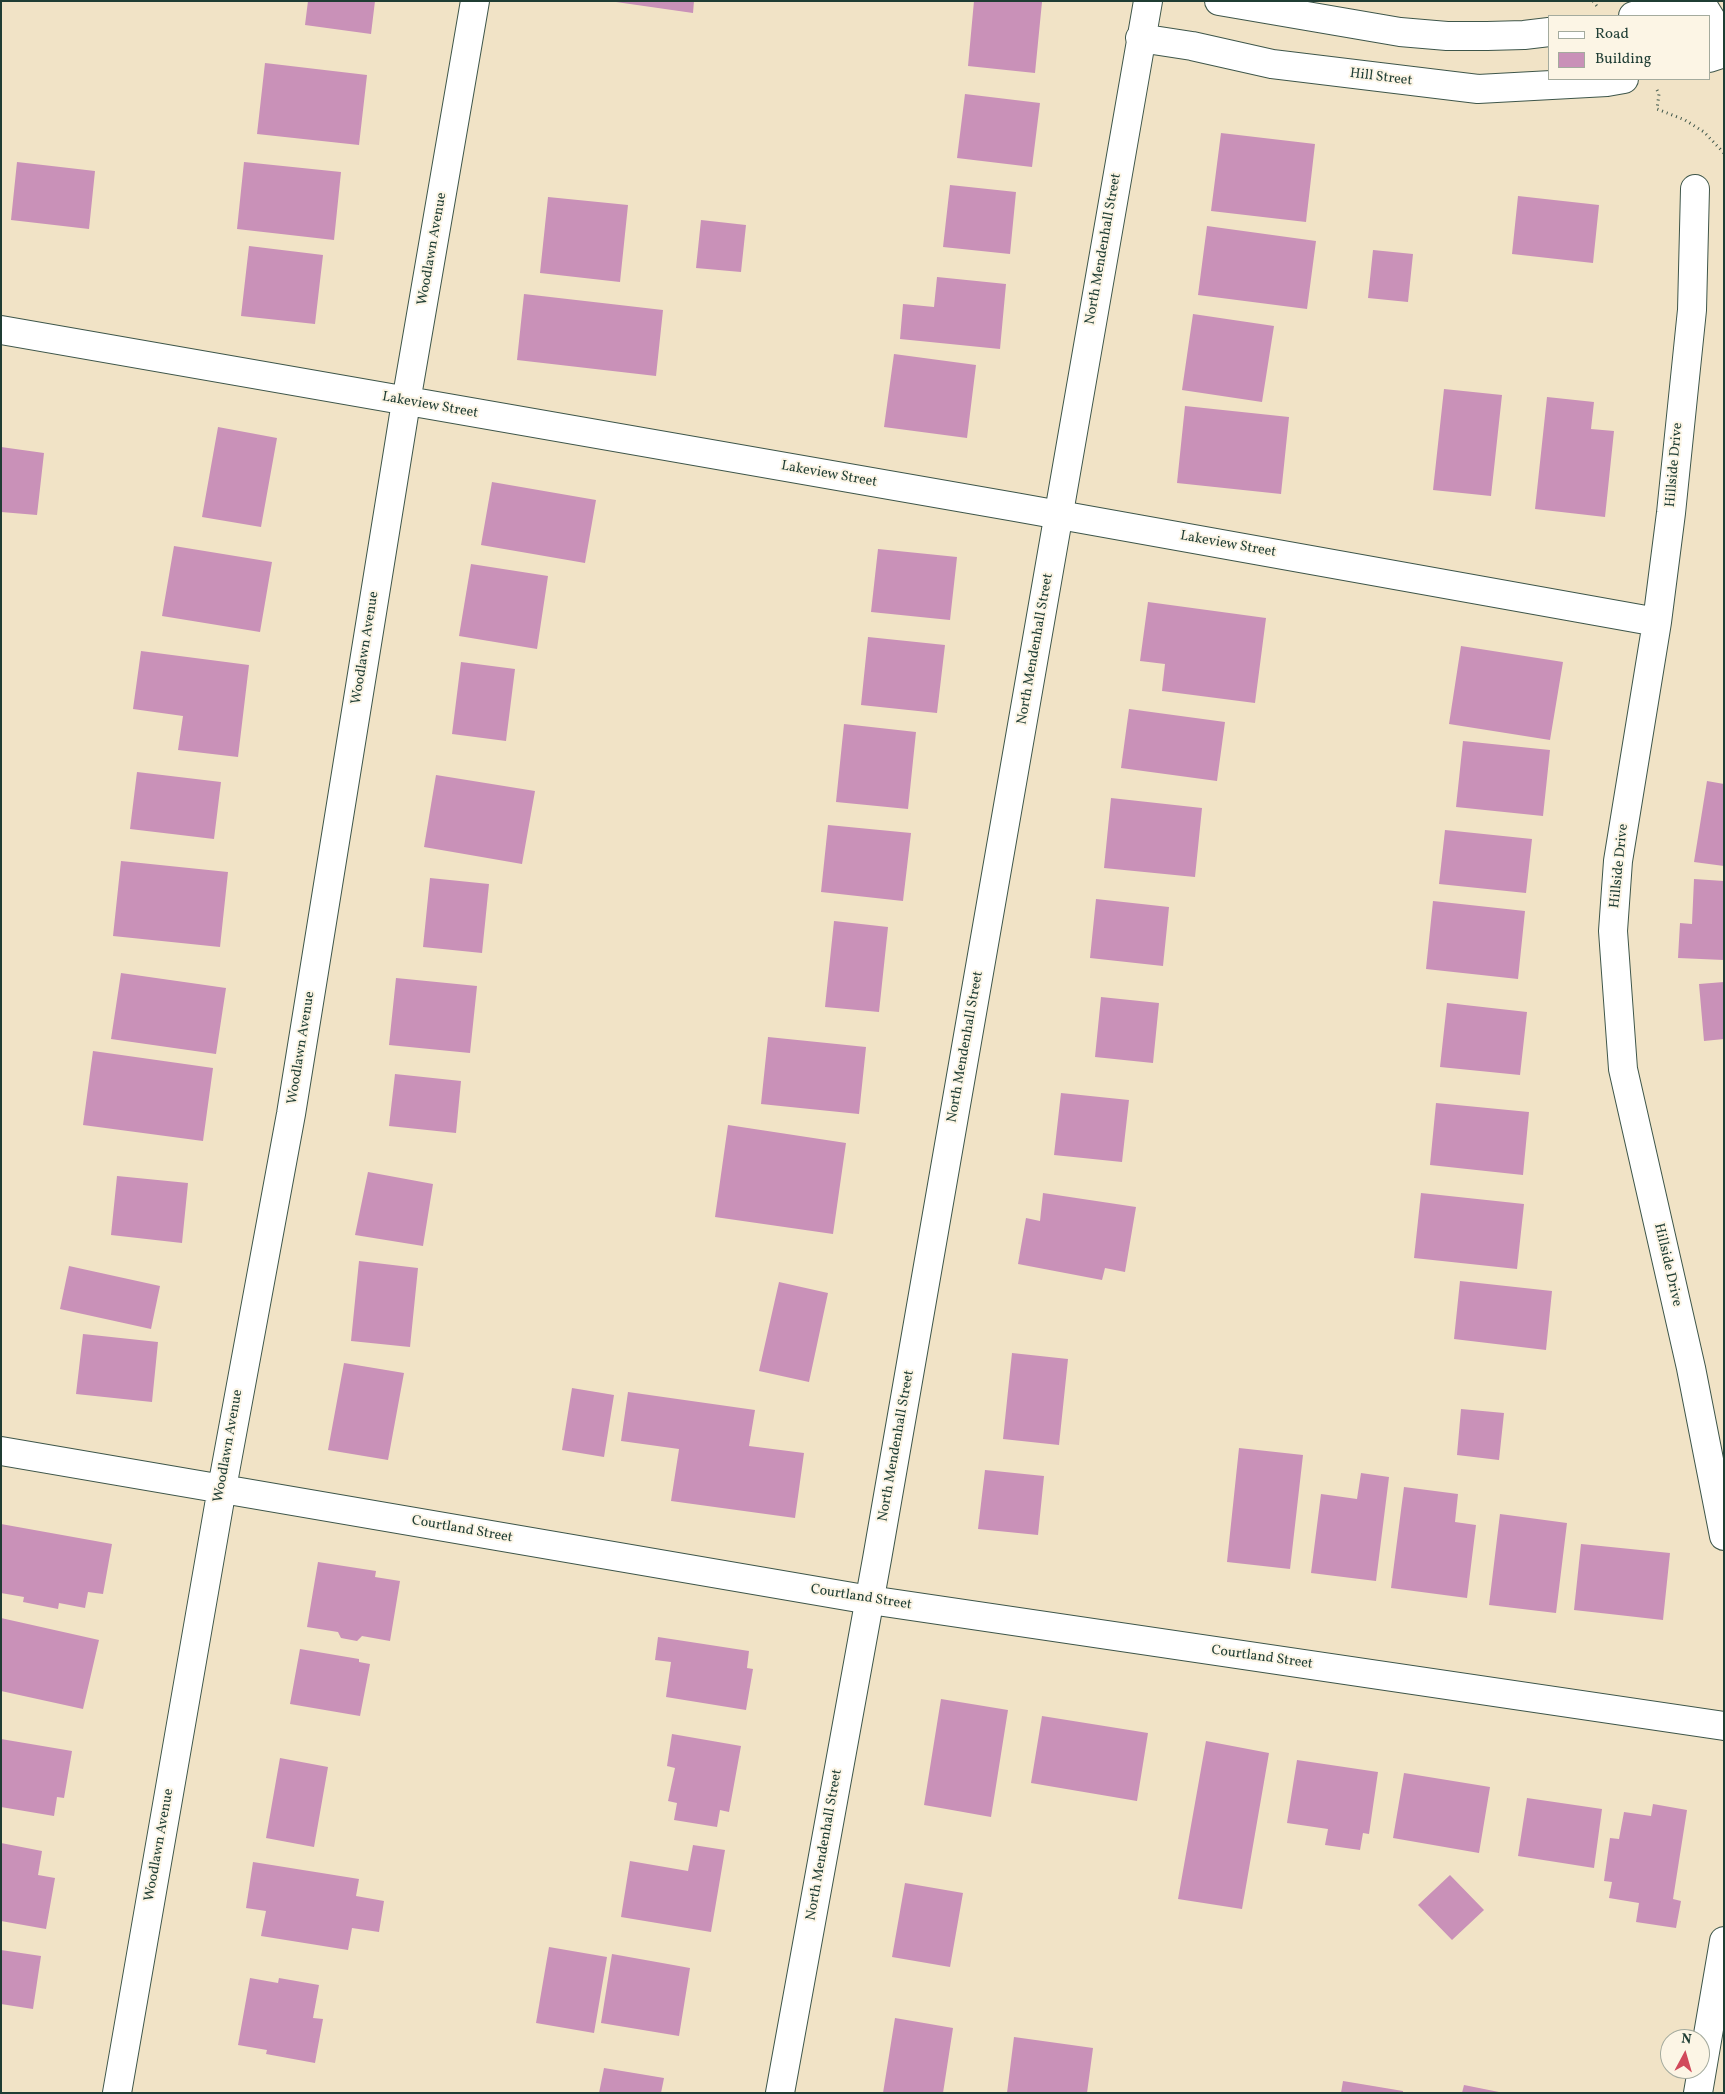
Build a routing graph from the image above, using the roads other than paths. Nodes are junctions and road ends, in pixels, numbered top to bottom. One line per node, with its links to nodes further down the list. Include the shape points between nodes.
1 (475, 1): 17 (street, Woodlawn Avenue)
2 (1148, 1): 10 (street, North Mendenhall Street)
3 (1219, 1): 9 (street, via 1400,32 1447,36)
4 (1692, 1): 6 (street)
5 (1700, 1): 7 (street)
6 (1637, 15)
7 (1709, 15)
8 (1710, 17): 11 (street)
9 (1548, 32)
10 (1140, 38): 14 (street, Hill Street, via 1272,64 1478,89); 18 (street, North Mendenhall Street)
11 (1724, 40)
12 (1724, 53): 13 (street)
13 (1710, 58)
14 (1618, 80)
15 (1695, 189): 19 (street, Hillside Drive, via 1692,310)
16 (1, 330): 17 (street, Lakeview Street)
17 (406, 402): 18 (street, Lakeview Street); 21 (street, Woodlawn Avenue, via 291,1114)
18 (1059, 515): 19 (street, Lakeview Street); 23 (street, North Mendenhall Street)
19 (1657, 622): 22 (street, Hillside Drive, via 1618,861 1613,931 1618,1011 1623,1069 1691,1368)
20 (1, 1451): 21 (street, Courtland Street)
21 (222, 1488): 23 (street, Courtland Street); 26 (street, Woodlawn Avenue)
22 (1724, 1536)
23 (870, 1600): 24 (street, Courtland Street); 27 (street, North Mendenhall Street)
24 (1724, 1726)
25 (1724, 1941): 28 (street)
26 (117, 2093)
27 (780, 2093)
28 (1698, 2093)

